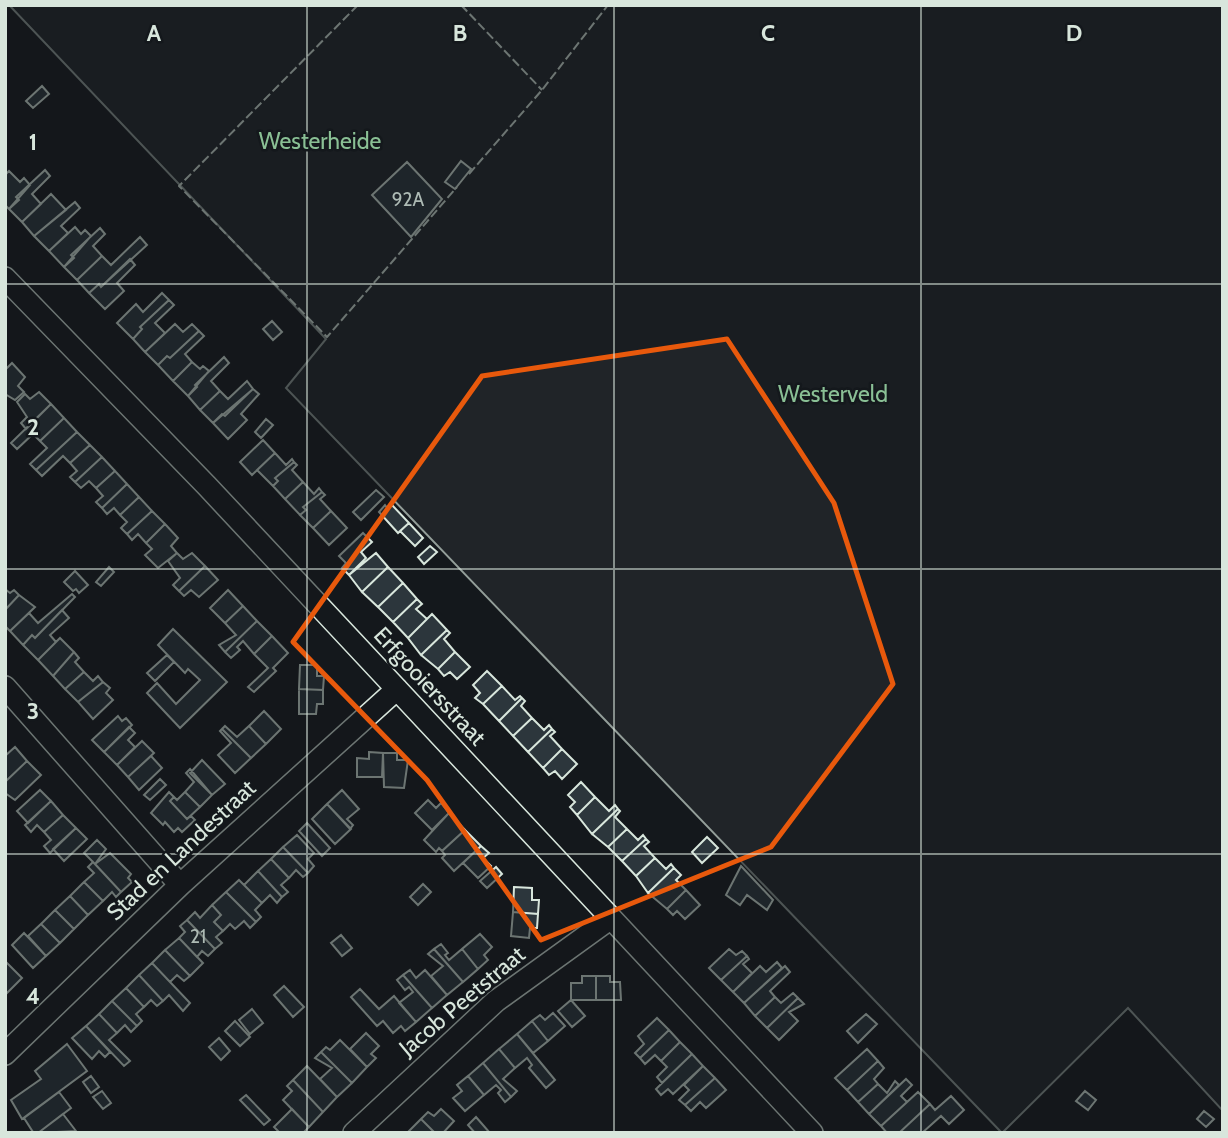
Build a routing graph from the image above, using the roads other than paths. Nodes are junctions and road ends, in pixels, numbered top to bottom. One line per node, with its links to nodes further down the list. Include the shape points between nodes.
1 (5, 278): 3 (street, Erfgooiersstraat)
2 (5, 687): 4 (street)
3 (397, 689): 4 (street, Stad en Landestraat); 5 (street, Erfgooiersstraat)
4 (180, 885): 6 (street, Stad en Landestraat)
5 (611, 918): 7 (street, Erfgooiersstraat); 8 (street, Jacob Peetstraat, via 496,1001)
6 (5, 1054)
7 (807, 1131)
8 (354, 1133)

